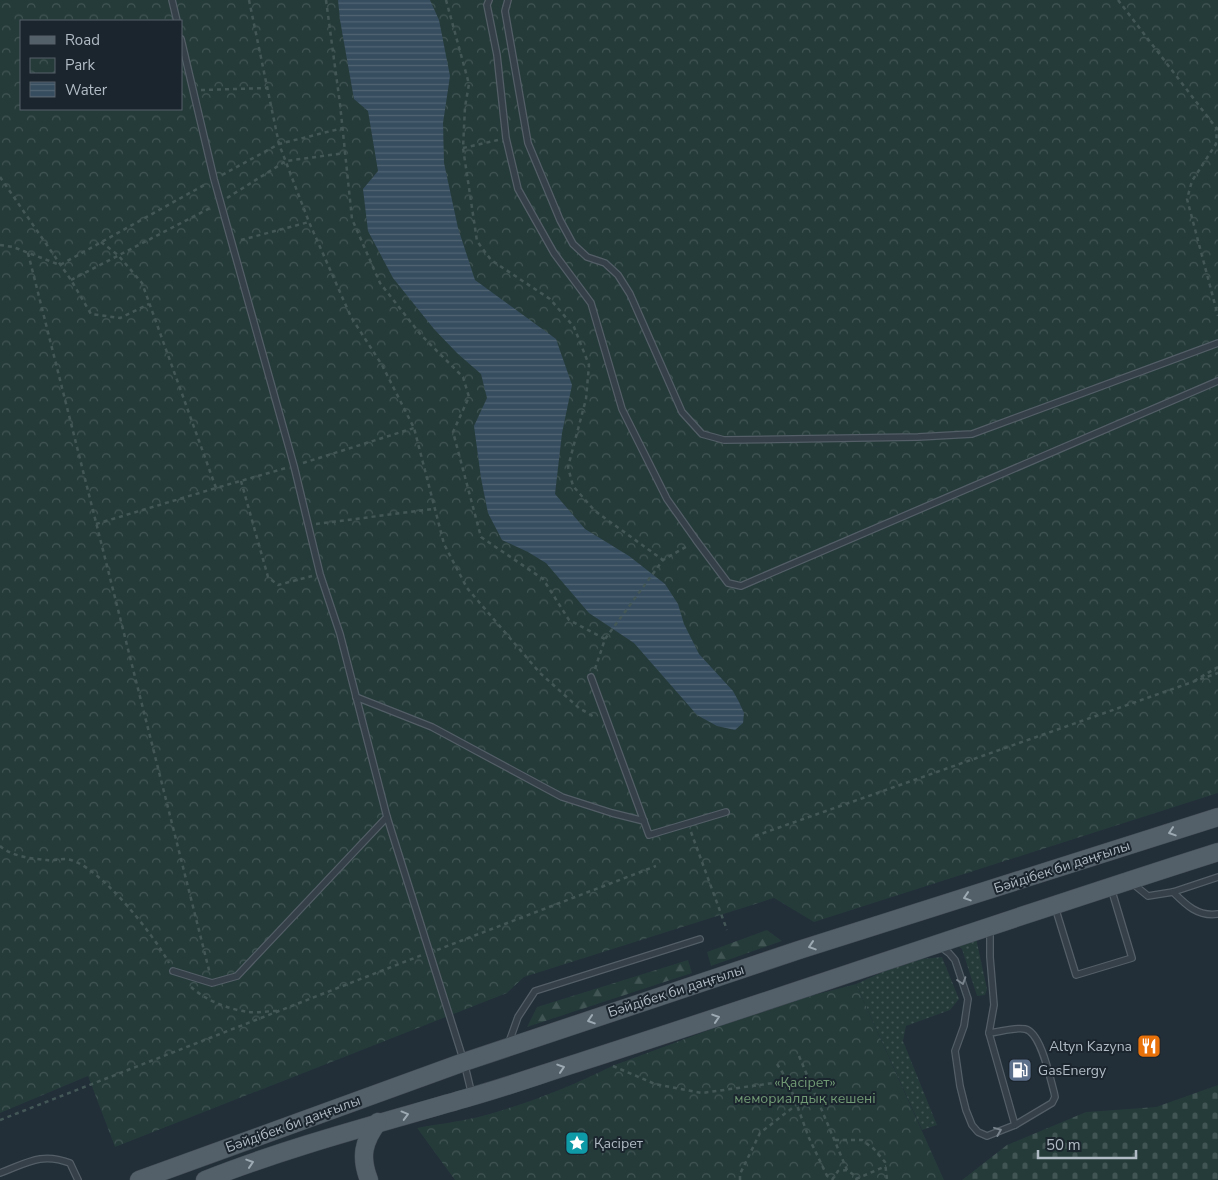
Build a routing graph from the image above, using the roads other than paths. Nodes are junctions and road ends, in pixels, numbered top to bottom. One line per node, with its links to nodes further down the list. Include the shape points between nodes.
1 (172, 0): 4 (lane)
2 (488, 0): 7 (lane, via 506,138 518,189 554,253 590,303 622,409 667,499 728,583 741,586)
3 (508, 0): 6 (lane, via 505,11 528,144 560,220 574,244 587,257 605,263 618,275 630,294 682,412 702,434 724,440 972,434)
4 (177, 20)
5 (182, 43): 9 (lane, via 214,179)
6 (1218, 343)
7 (1218, 380)
8 (592, 677): 13 (lane)
9 (356, 697): 11 (lane); 13 (lane, via 432,727 562,797)
10 (726, 812): 13 (lane, via 649,835)
11 (388, 817): 24 (lane, via 237,976 212,983); 27 (lane)
12 (1218, 818): 26 (main road, Бәйдібек би даңғылы, one-way to 26, via 799,950)
13 (644, 820)
14 (1218, 852): 16 (main road, Бәйдібек би даңғылы)
15 (1218, 877): 18 (lane)
16 (1129, 880): 17 (main road, Бәйдібек би даңғылы); 18 (lane, via 1148,896)
17 (1110, 886): 19 (main road, Бәйдібек би даңғылы); 19 (lane, via 1132,958 1076,975)
18 (1173, 892): 20 (lane, via 1197,913)
19 (1054, 904): 21 (main road, Бәйдібек би даңғылы)
20 (1218, 914)
21 (990, 926): 23 (main road, Бәйдібек би даңғылы); 25 (lane, via 994,1004)
22 (700, 939): 26 (lane, via 535,991 518,1017)
23 (935, 944): 28 (main road, Бәйдібек би даңғылы, one-way to 23); 30 (lane, one-way to 30, via 955,960 968,999 964,1026 955,1051 960,1086 972,1125 987,1136)
24 (173, 971)
25 (989, 1033): 30 (lane); 30 (lane, via 1026,1029 1036,1038 1045,1060 1055,1097 1052,1103)
26 (508, 1047): 27 (main road, Бәйдібек би даңғылы)
27 (464, 1062): 28 (lane); 33 (main road, Бәйдібек би даңғылы)
28 (473, 1096): 29 (main road, Бәйдібек би даңғылы, one-way to 28)
29 (378, 1122): 34 (main road, Бәйдібек би даңғылы, one-way to 29); 35 (main road, via 364,1148 365,1169)
30 (1015, 1124)
31 (0, 1173): 32 (lane, via 41,1157 57,1158 70,1163)
32 (78, 1180)
33 (139, 1180)
34 (205, 1180)
35 (370, 1180)

